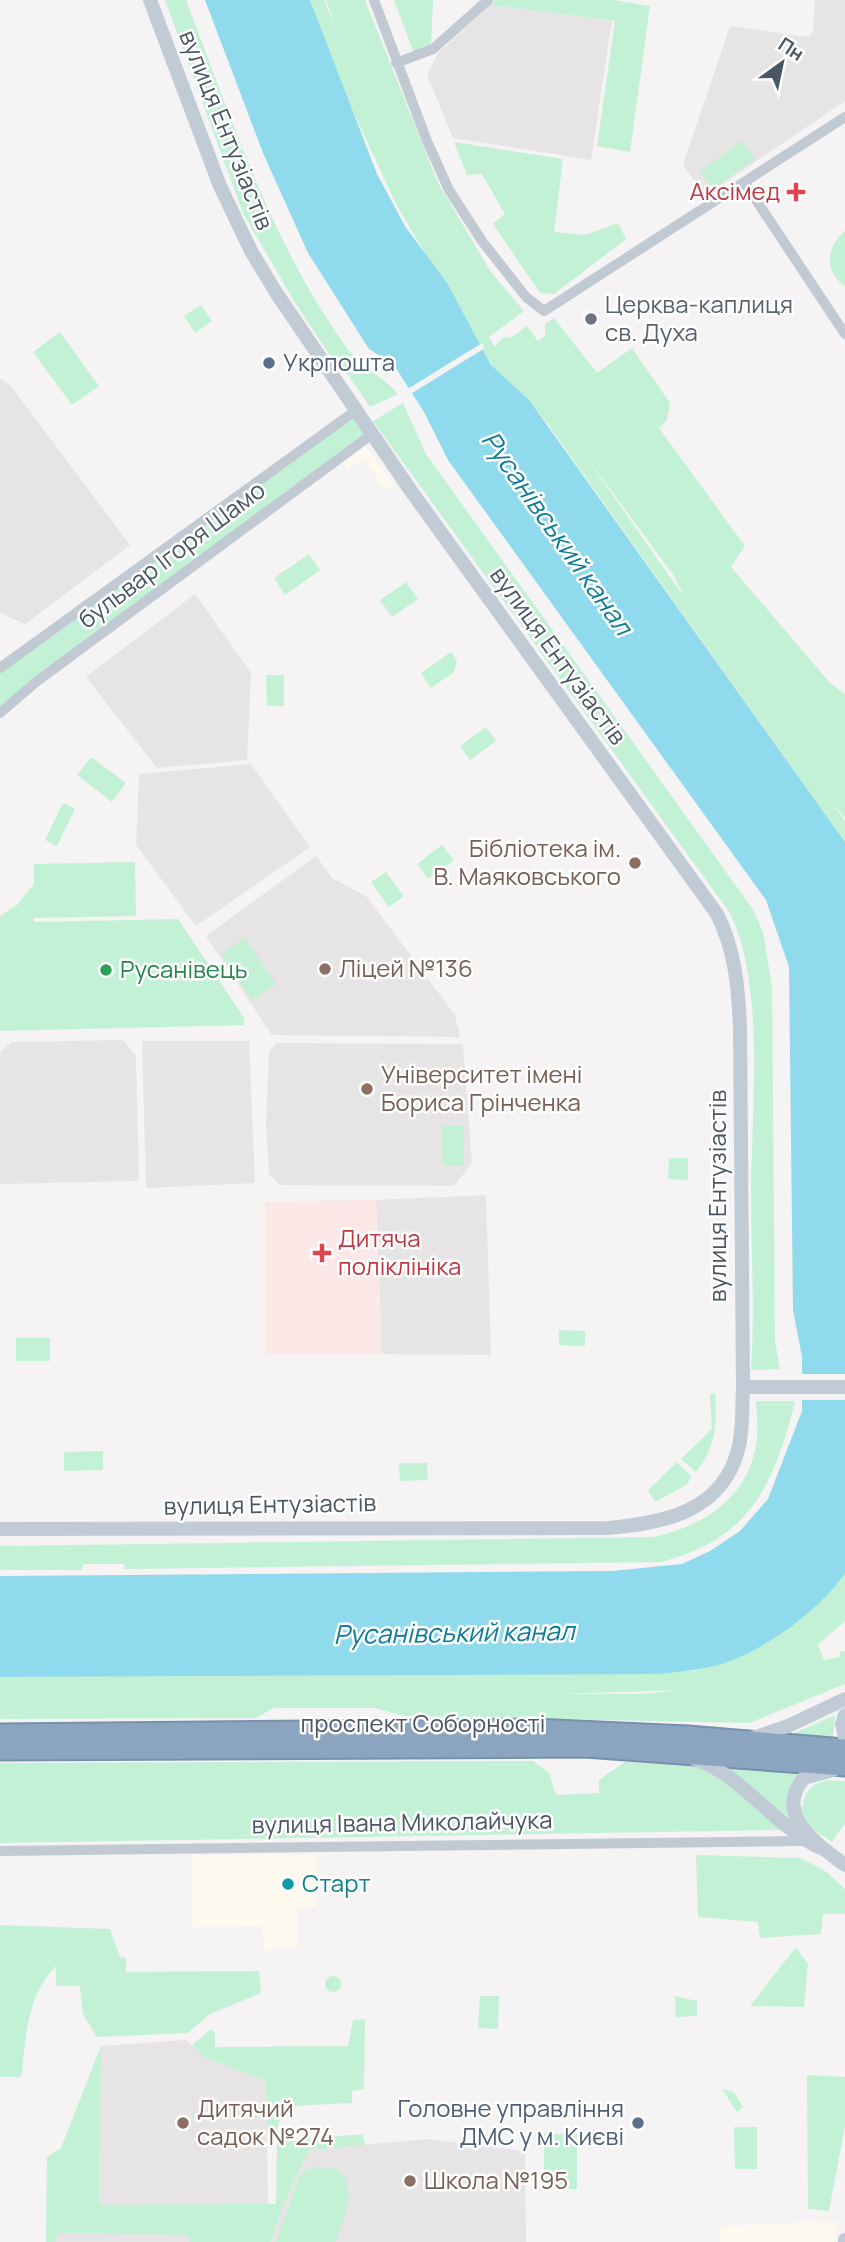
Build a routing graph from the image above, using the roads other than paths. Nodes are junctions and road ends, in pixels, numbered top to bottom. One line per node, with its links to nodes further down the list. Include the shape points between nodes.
1 (150, 0): 8 (street, вулиця Ентузіастів, via 237,225)
2 (374, 0): 4 (street)
3 (488, 0): 4 (street, via 433,49)
4 (396, 62): 6 (street, via 449,190 482,241 526,297 544,311)
5 (845, 117): 6 (street)
6 (744, 182): 7 (street)
7 (845, 334)
8 (355, 411): 9 (street, вулиця Ентузіастів); 10 (street, бульвар Ігоря Шамо)
9 (371, 435): 11 (street, бульвар Ігоря Шамо); 12 (street, вулиця Ентузіастів, via 728,935 738,980 740,1026)
10 (0, 668)
11 (0, 713)
12 (743, 1387): 13 (street); 14 (street, вулиця Ентузіастів, via 739,1445 723,1480 710,1496 670,1520 608,1528)
13 (845, 1387)
14 (0, 1530)
15 (845, 1699): 19 (street)
16 (845, 1715): 18 (street)
17 (0, 1734): 19 (highway, проспект Соборності, via 532,1729)
18 (845, 1737)
19 (748, 1740): 20 (highway, проспект Соборності)
20 (845, 1749)
21 (0, 1751): 22 (highway, проспект Соборності, via 585,1747)
22 (666, 1751): 23 (highway, проспект Соборності); 24 (street, вулиця Івана Миколайчука, via 706,1763)
23 (845, 1768): 25 (street, вулиця Івана Миколайчука, via 810,1775 793,1797 795,1819)
24 (805, 1841): 25 (street, вулиця Івана Миколайчука); 26 (street, вулиця Івана Миколайчука)
25 (821, 1848): 27 (street, вулиця Івана Миколайчука)
26 (0, 1851)
27 (845, 1865)

